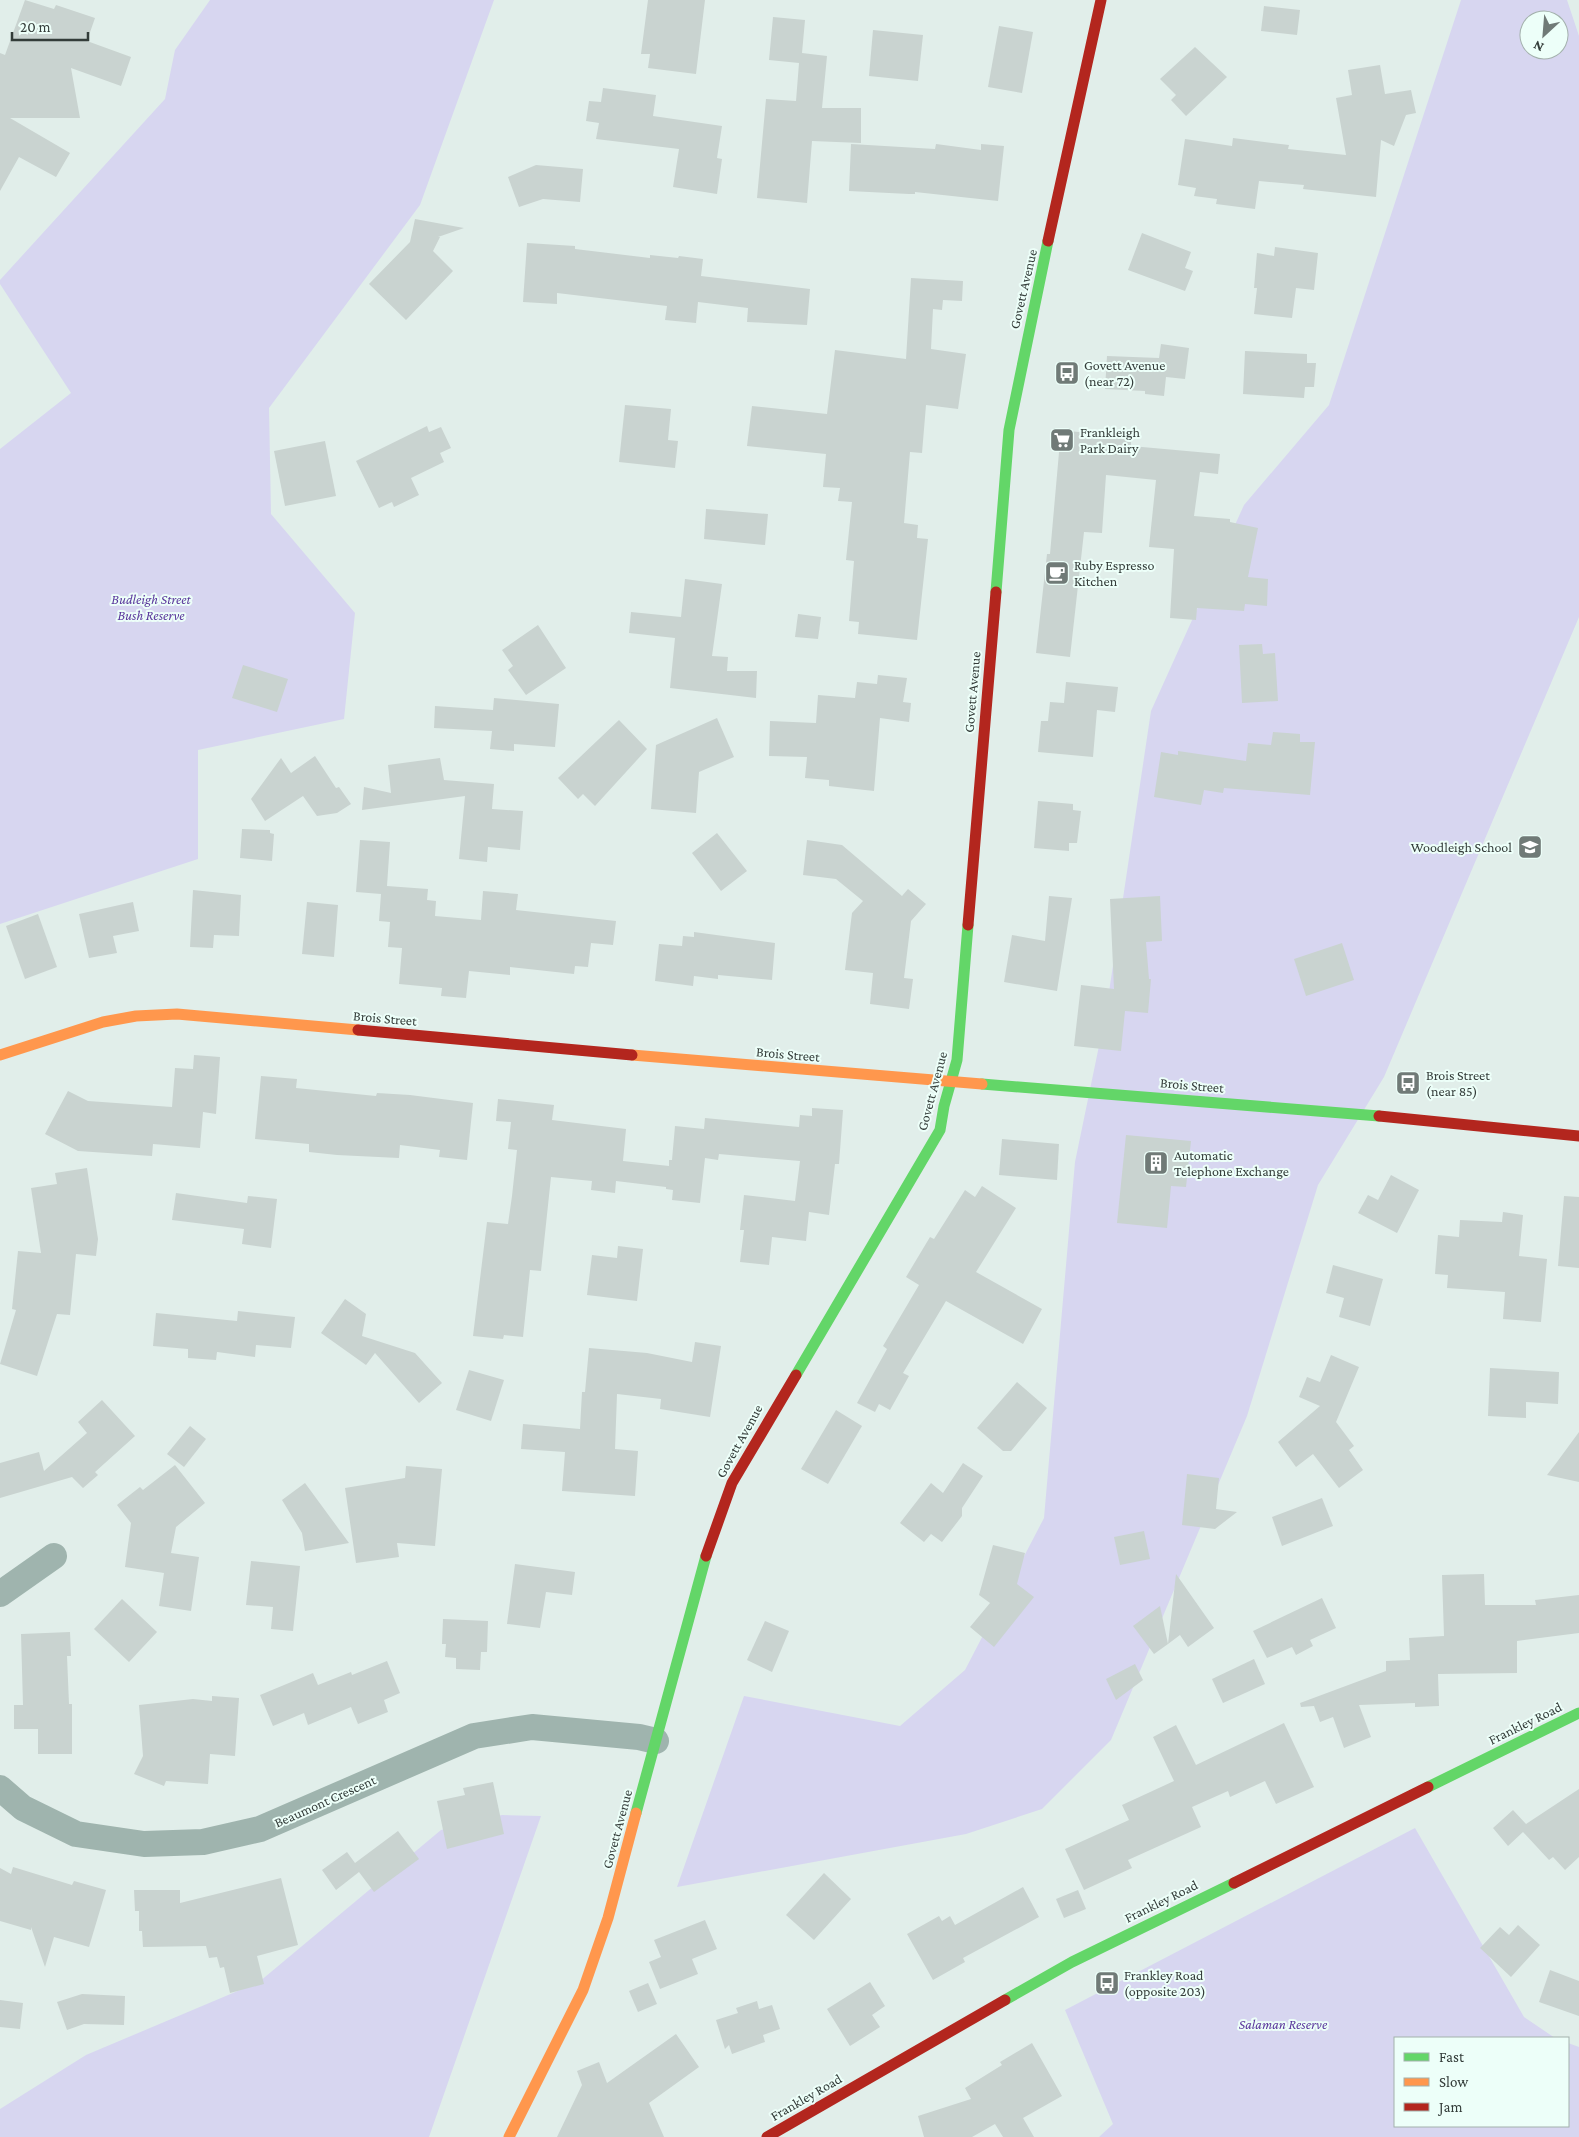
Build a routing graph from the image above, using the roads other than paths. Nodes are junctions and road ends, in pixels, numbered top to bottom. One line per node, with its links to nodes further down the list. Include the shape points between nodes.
1 (1101, 0): 3 (street, Govett Avenue, via 1009,430 957,1060)
2 (0, 1055): 3 (street, Brois Street, via 103,1022 177,1014 614,1054)
3 (950, 1080): 4 (street, Brois Street); 8 (street, Govett Avenue, via 940,1130 732,1483 704,1561)
4 (1579, 1136)
5 (54, 1556): 6 (street)
6 (0, 1594)
7 (1579, 1713): 11 (street, Frankley Road, via 1072,1962)
8 (656, 1741): 9 (street, Beaumont Crescent, via 532,1727 474,1736 260,1829 203,1842 144,1844 76,1834 23,1808); 10 (street, Govett Avenue, via 608,1918 583,1990)
9 (0, 1788)
10 (509, 2137)
11 (767, 2137)

